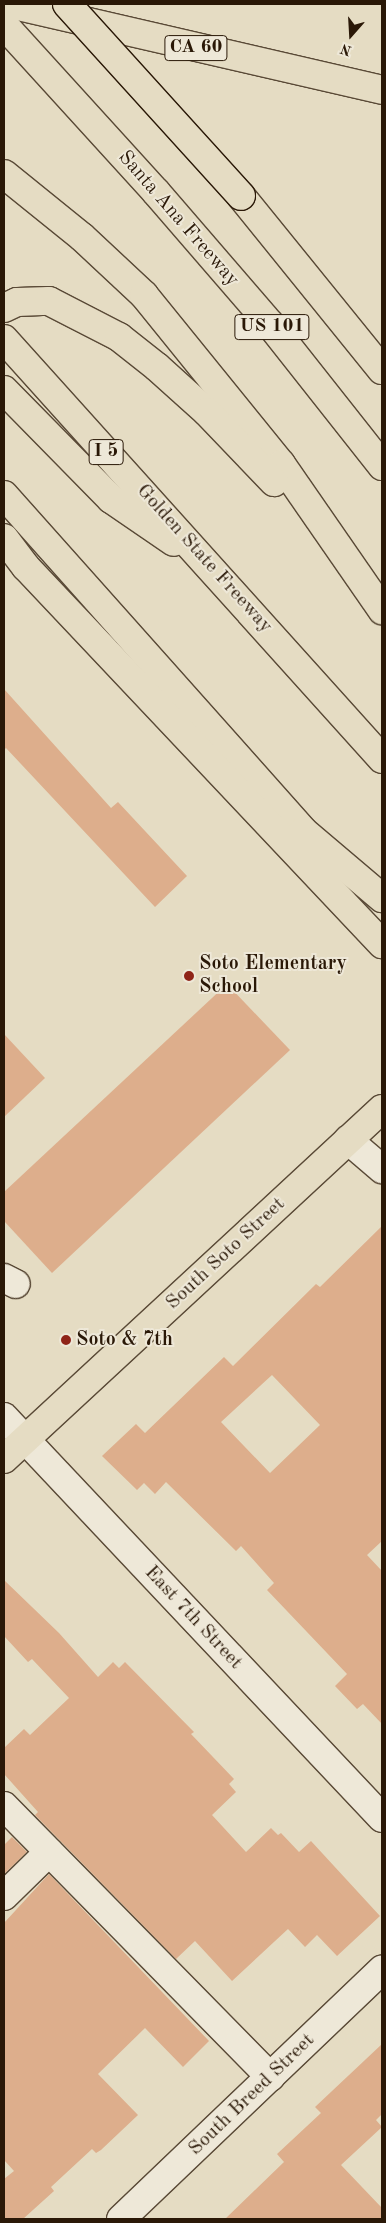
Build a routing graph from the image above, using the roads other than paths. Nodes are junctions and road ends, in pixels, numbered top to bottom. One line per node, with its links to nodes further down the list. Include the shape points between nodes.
1 (10, 4): 4 (main road, CA 60)
2 (66, 4): 8 (main road, US 101, bridge, via 241,196)
3 (4, 25): 10 (main road, Santa Ana Freeway / US 101, via 156,192 270,324)
4 (382, 90)
5 (4, 174): 16 (main road, via 82,237 144,294 281,464)
6 (4, 308): 17 (main road, via 17,302 49,301 110,332 157,366 267,474)
7 (4, 339): 14 (main road, Golden State Freeway / I 5)
8 (382, 370)
9 (4, 390): 14 (main road, via 111,499)
10 (382, 466)
11 (4, 495): 19 (main road, via 303,831)
12 (4, 538): 15 (main road)
13 (4, 549): 15 (main road)
14 (209, 565): 18 (main road, Golden State Freeway / I 5)
15 (26, 567): 20 (main road)
16 (382, 610)
17 (382, 626)
18 (382, 759)
19 (382, 898)
20 (382, 944)
21 (382, 1109): 22 (main road, South Soto Street)
22 (348, 1140): 23 (street); 25 (main road, South Soto Street)
23 (382, 1169)
24 (4, 1417): 25 (street, East 7th Street)
25 (24, 1440): 26 (main road, South Soto Street); 28 (street, East 7th Street)
26 (4, 1459)
27 (4, 1806): 29 (street)
28 (382, 1818)
29 (49, 1852): 30 (street); 32 (street)
30 (4, 1896)
31 (382, 1970): 32 (street, South Breed Street)
32 (270, 2077): 33 (street, South Breed Street)
33 (121, 2219)

